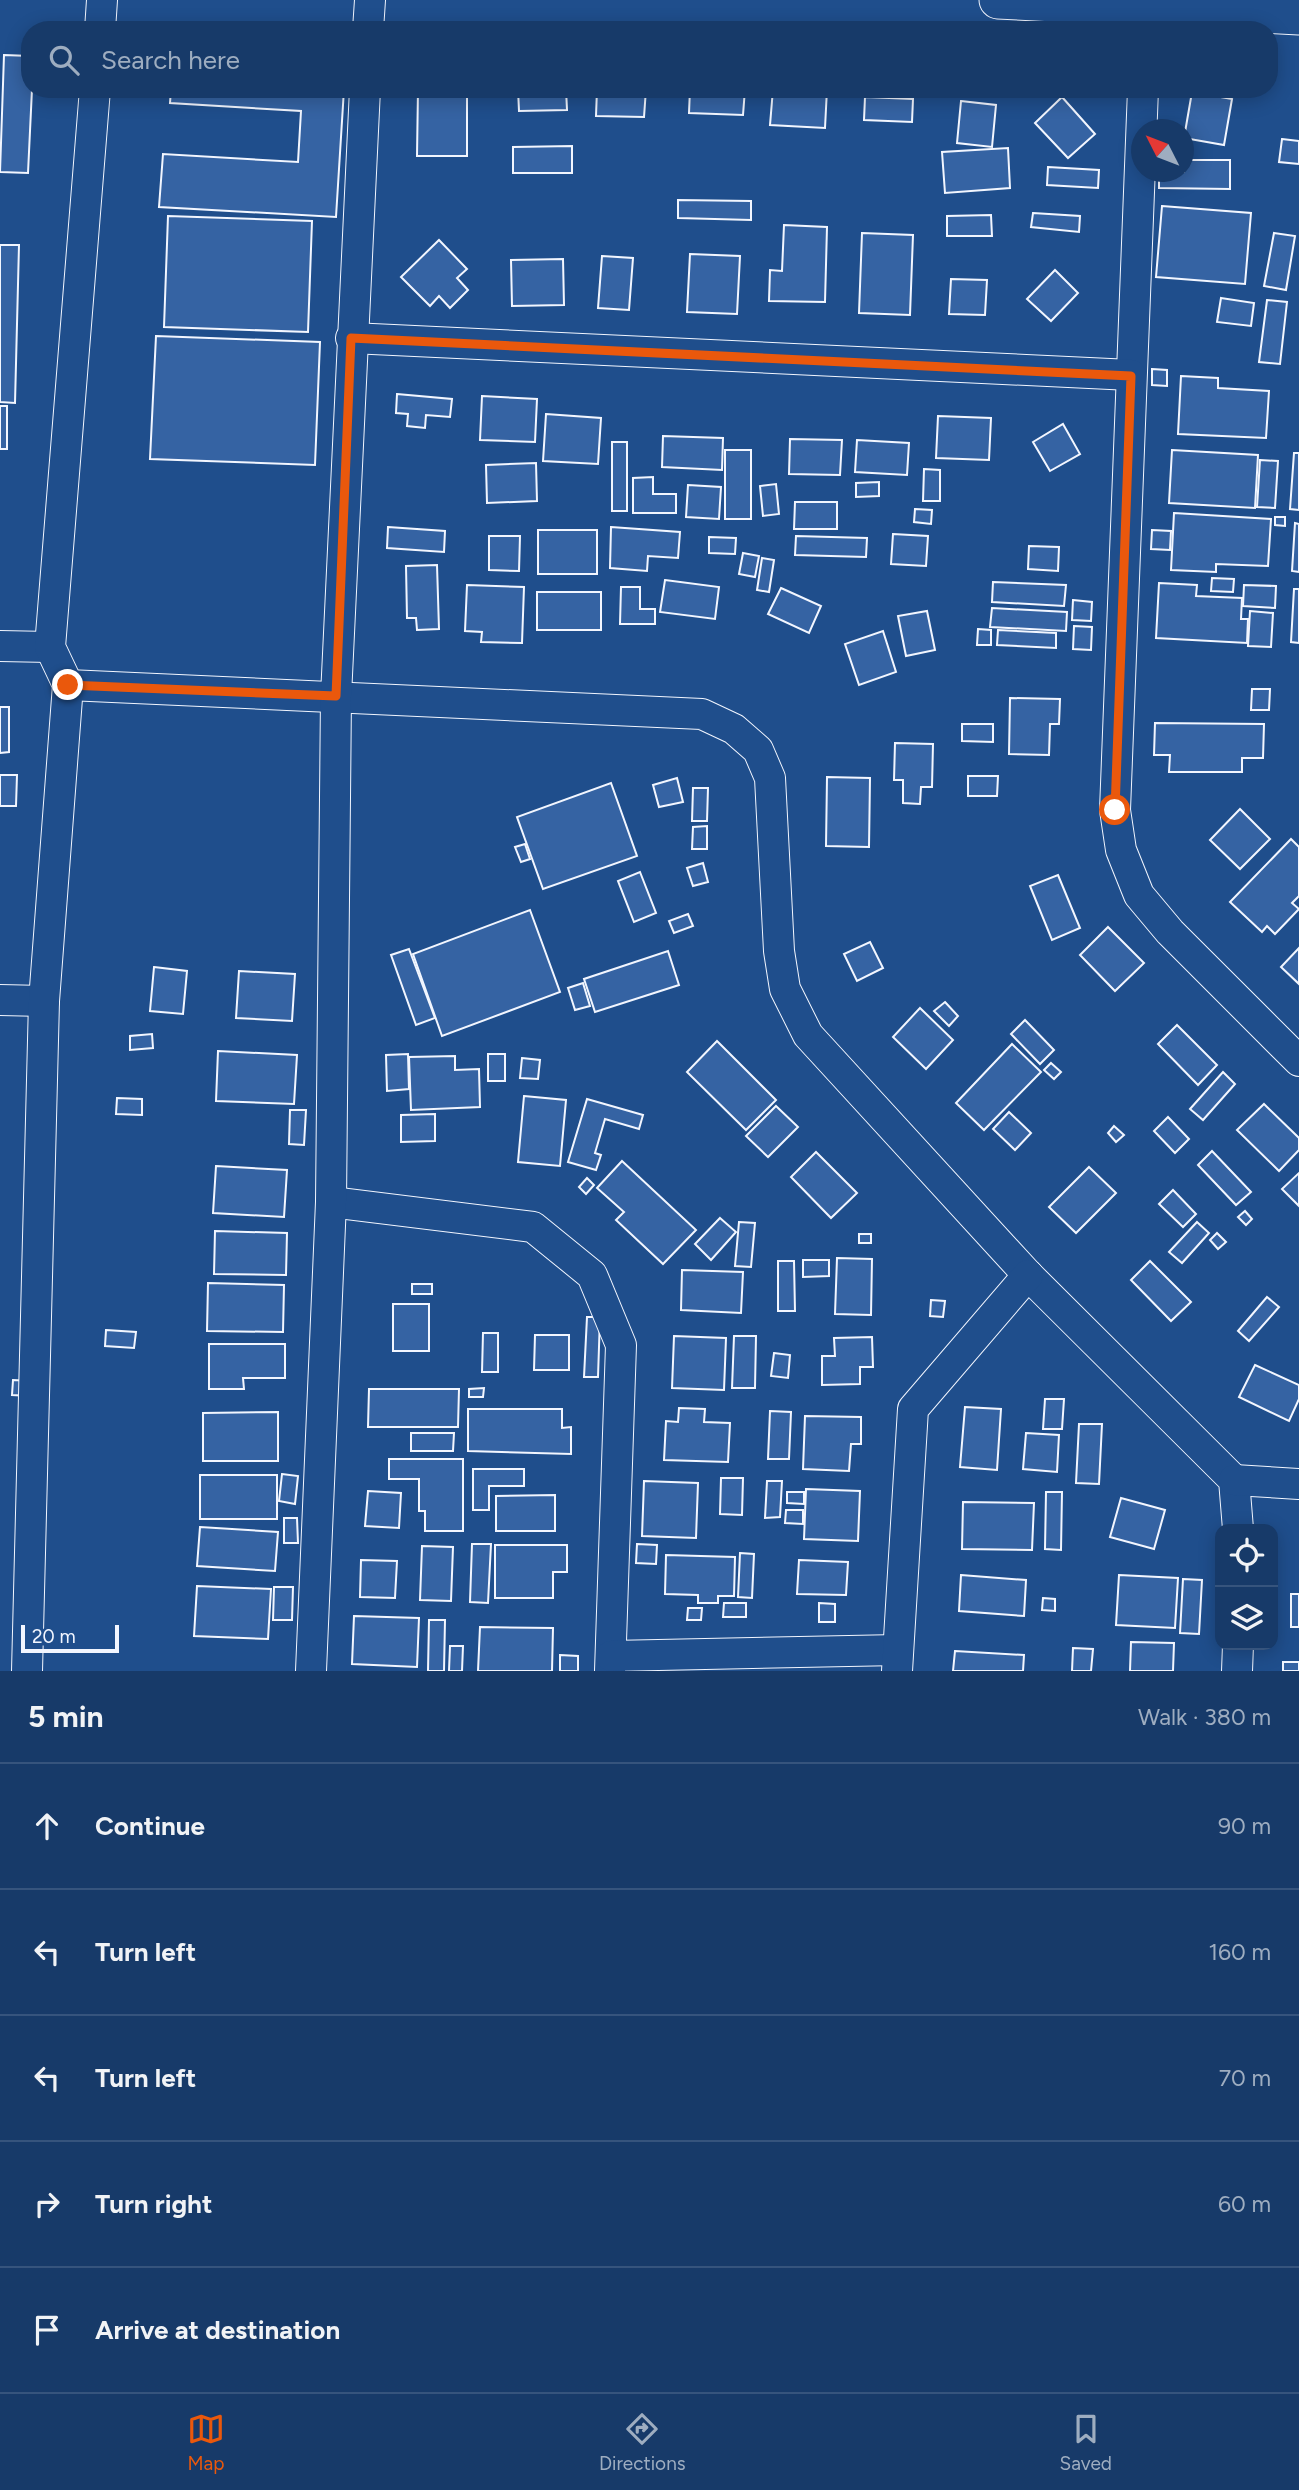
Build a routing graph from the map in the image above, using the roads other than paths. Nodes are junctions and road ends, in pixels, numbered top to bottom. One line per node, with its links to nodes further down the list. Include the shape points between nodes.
1 (102, 0): 6 (street)
2 (370, 0): 7 (street)
3 (998, 0): 5 (street)
4 (1299, 16): 5 (street)
5 (1146, 19)
6 (101, 21)
7 (369, 21)
8 (94, 98): 14 (street)
9 (364, 98): 11 (street)
10 (1143, 98): 12 (street)
11 (351, 338): 12 (street); 16 (street)
12 (1131, 376): 19 (street, via 1115,810 1121,850 1139,895 1170,932)
13 (0, 646): 14 (street)
14 (50, 647): 15 (street)
15 (68, 685): 16 (street); 18 (street)
16 (336, 696): 20 (street); 21 (street, via 702,714 734,729 758,750 770,778 779,951 785,989 808,1035)
17 (0, 1000): 18 (street)
18 (44, 1001): 28 (street)
19 (1299, 1061)
20 (331, 1202): 27 (street, via 533,1227 592,1276 621,1345); 29 (street)
21 (1028, 1275): 22 (street); 26 (street, via 914,1409)
22 (1234, 1480): 23 (street); 24 (street)
23 (1299, 1484)
24 (1238, 1524)
25 (1238, 1650): 30 (street)
26 (898, 1660): 27 (street)
27 (611, 1663)
28 (27, 1671)
29 (311, 1671)
30 (1237, 1671)

